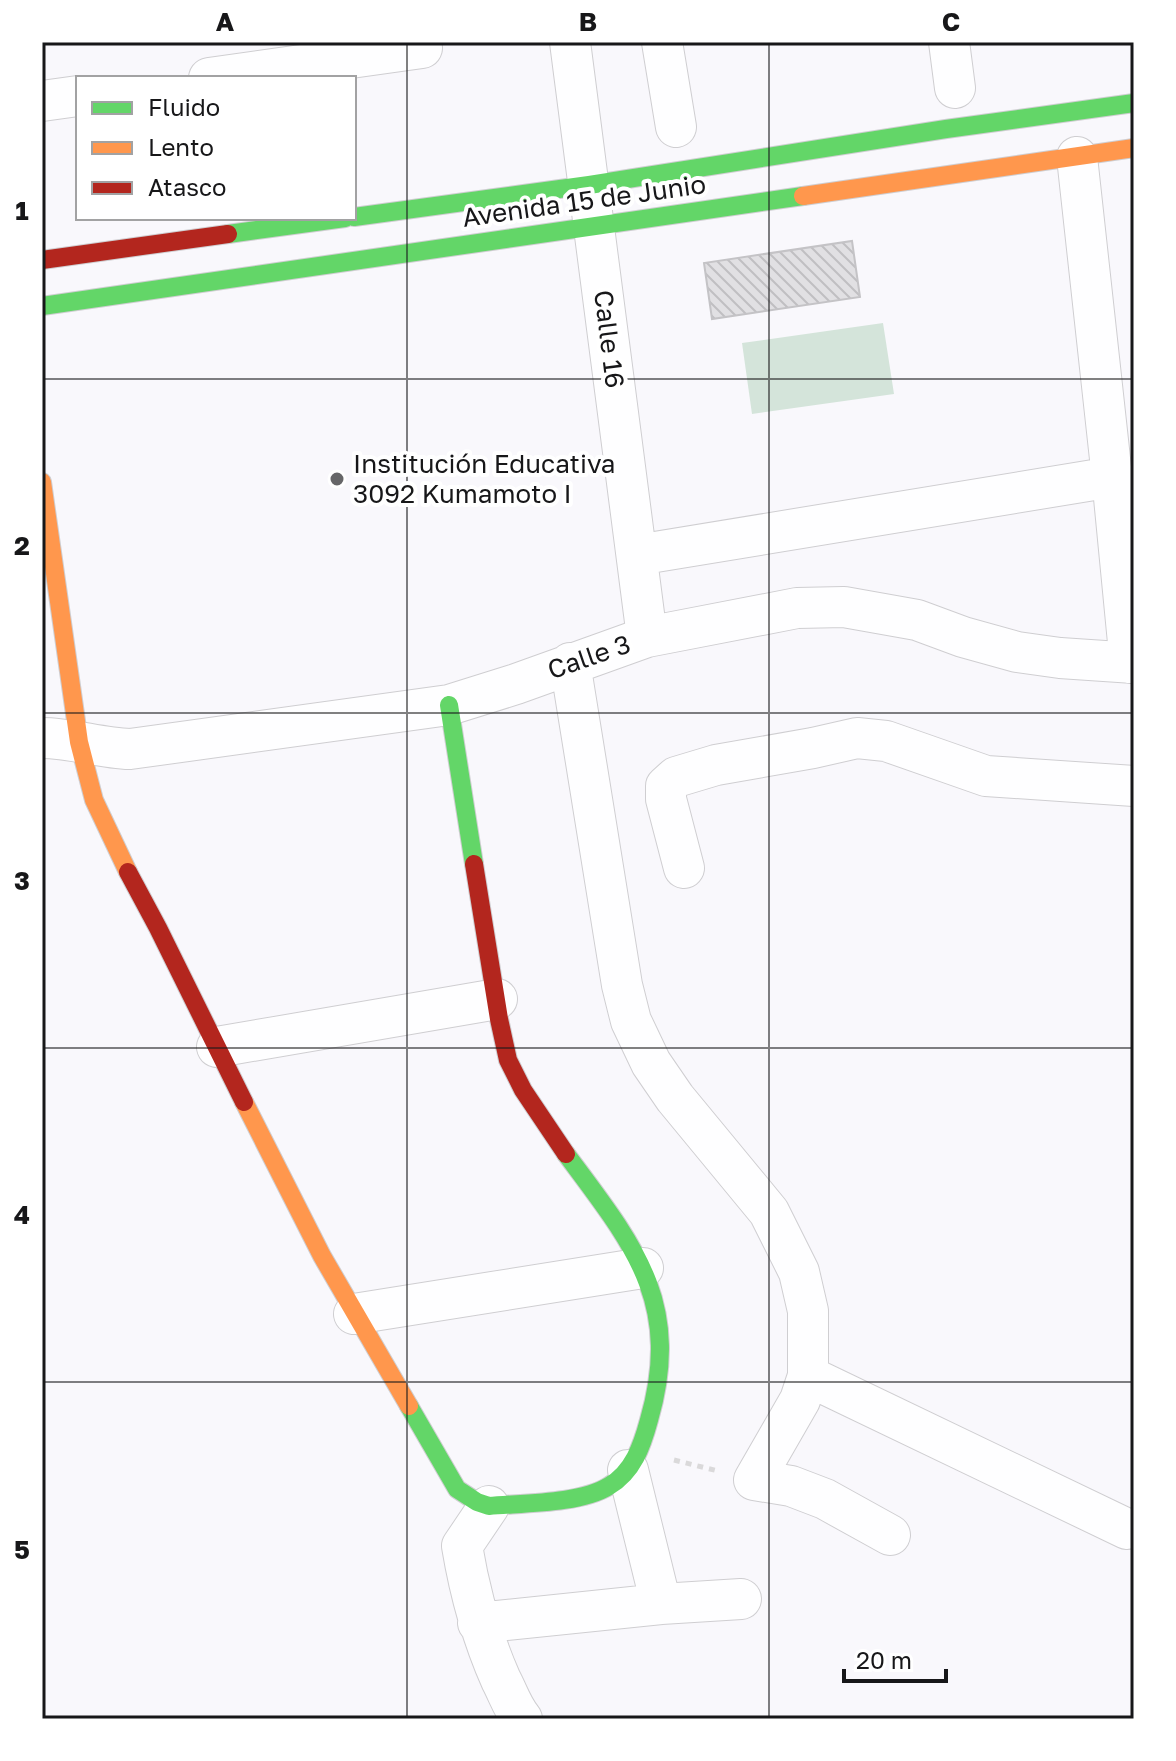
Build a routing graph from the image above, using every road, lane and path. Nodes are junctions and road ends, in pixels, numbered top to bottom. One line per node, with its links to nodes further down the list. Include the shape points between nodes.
1 (570, 42): 13 (street, Calle 16)
2 (662, 42): 10 (street)
3 (949, 42): 6 (street)
4 (422, 48): 5 (street)
5 (223, 76)
6 (955, 88)
7 (76, 96): 8 (street)
8 (42, 101)
9 (1134, 103): 13 (street, Avenida 15 de Junio)
10 (676, 127)
11 (1134, 148): 12 (street, Avenida 15 de Junio)
12 (1077, 157): 16 (street, Avenida 15 de Junio); 19 (street)
13 (589, 185): 14 (street, Avenida 15 de Junio); 16 (street, Calle 16)
14 (356, 217)
15 (331, 220): 17 (street)
16 (594, 226): 18 (street, Avenida 15 de Junio); 21 (street, Calle 16)
17 (42, 260)
18 (42, 306)
19 (1112, 477): 21 (street); 24 (street)
20 (42, 482): 26 (street)
21 (637, 555): 22 (street, Calle 16)
22 (647, 637): 23 (street, Calle 3); 24 (street, Calle 3, via 797,608 844,607 917,620 1017,652)
23 (570, 663): 25 (street, Calle 3); 33 (street, via 631,1021 675,1098 769,1212 799,1272 808,1311)
24 (1132, 663)
25 (449, 705): 26 (street, Calle 3, via 130,749); 29 (street)
26 (61, 740): 30 (street)
27 (1134, 786): 28 (street, via 986,776 886,741 857,738 676,777 666,786 666,799)
28 (684, 868)
29 (497, 999): 30 (street); 31 (street, via 513,1073)
30 (217, 1047): 32 (street)
31 (643, 1268): 32 (street); 34 (street, via 662,1343 655,1397)
32 (354, 1314): 36 (street, via 449,1478 466,1497)
33 (808, 1376): 35 (street); 37 (street)
34 (633, 1461): 35 (path); 36 (street, via 607,1488 583,1496); 40 (street)
35 (754, 1480): 38 (street, via 825,1499)
36 (489, 1506): 41 (street, via 462,1546)
37 (1127, 1529)
38 (890, 1535)
39 (741, 1599): 40 (street)
40 (661, 1604): 41 (street)
41 (478, 1623): 42 (street)
42 (522, 1719)

